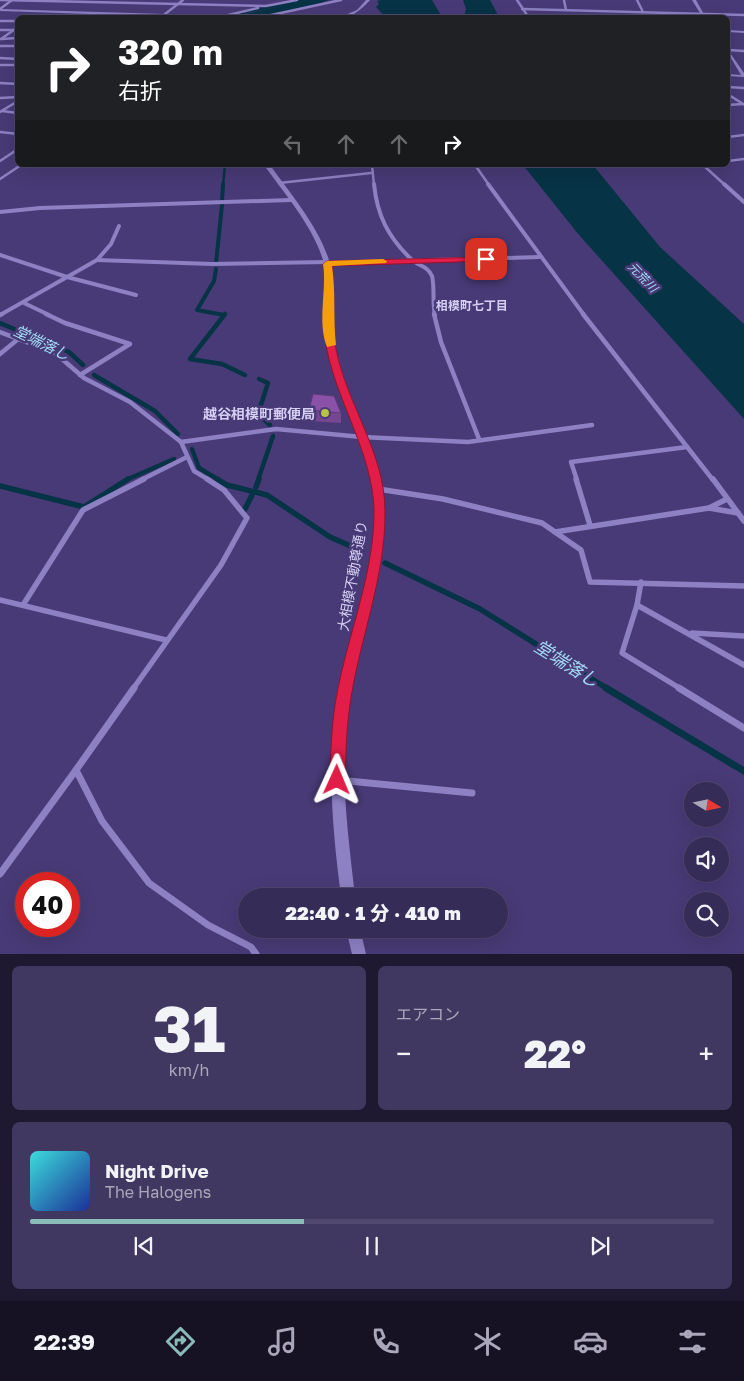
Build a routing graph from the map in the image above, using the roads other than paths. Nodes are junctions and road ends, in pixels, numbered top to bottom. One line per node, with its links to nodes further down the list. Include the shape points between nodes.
1 (0, 0): 2 (street)
2 (12, 0): 15 (street); 22 (street)
3 (138, 0): 15 (street)
4 (183, 0): 16 (street)
5 (224, 0): 18 (street)
6 (257, 0): 19 (street)
7 (284, 0): 17 (street)
8 (297, 0): 17 (street)
9 (342, 0): 30 (street)
10 (368, 0): 26 (street)
11 (517, 0): 21 (street)
12 (564, 0): 23 (street)
13 (637, 0): 25 (street)
14 (694, 0): 35 (street)
15 (134, 3): 16 (street)
16 (177, 4): 18 (street); 28 (street)
17 (280, 4): 20 (street)
18 (217, 5): 19 (street)
19 (250, 6): 20 (street)
20 (266, 6): 29 (street)
21 (522, 8): 23 (street); 32 (street)
22 (0, 10): 27 (main road)
23 (566, 10): 24 (street)
24 (620, 11): 25 (street); 33 (street)
25 (643, 12): 34 (street)
26 (353, 13): 31 (street)
27 (135, 15)
28 (163, 15)
29 (229, 15)
30 (271, 15)
31 (347, 15)
32 (527, 15)
33 (621, 15)
34 (689, 15)
35 (703, 15)
36 (730, 15): 37 (street)
37 (744, 15)
38 (0, 21): 39 (street)
39 (15, 21)
40 (0, 30): 41 (street)
41 (14, 30): 45 (street)
42 (730, 31): 43 (main road)
43 (744, 32)
44 (15, 38): 45 (street)
45 (0, 39)
46 (0, 46): 47 (street)
47 (15, 46)
48 (730, 51): 49 (street)
49 (744, 51)
50 (730, 54): 56 (street)
51 (0, 58): 52 (street)
52 (15, 59)
53 (0, 65): 54 (street)
54 (15, 65)
55 (730, 76): 56 (street)
56 (744, 76)
57 (0, 83): 58 (street)
58 (15, 84)
59 (730, 88): 60 (street)
60 (744, 88)
61 (730, 95): 66 (street)
62 (15, 97): 63 (street)
63 (0, 98)
64 (15, 103): 67 (street)
65 (730, 105): 66 (street)
66 (743, 105)
67 (1, 112): 68 (street)
68 (15, 113)
69 (0, 132): 70 (street)
70 (15, 134)
71 (744, 135): 72 (street)
72 (730, 137)
73 (15, 151): 74 (street)
74 (1, 159)
75 (730, 161): 76 (street)
76 (743, 161)
77 (18, 167): 83 (street)
78 (268, 167): 84 (street, 大相模不動尊通り)
79 (372, 167): 82 (street)
80 (476, 167): 90 (street)
81 (705, 167): 86 (street)
82 (371, 173): 84 (street); 92 (street, via 380,220)
83 (0, 178)
84 (279, 182): 85 (street, 大相模不動尊通り)
85 (291, 200): 87 (street); 93 (street, 大相模不動尊通り)
86 (744, 202)
87 (0, 212)
88 (119, 226): 91 (street, via 111,244)
89 (0, 255): 94 (street)
90 (539, 257): 92 (street); 106 (street)
91 (97, 260): 93 (street, via 203,265); 94 (street)
92 (412, 260): 93 (street); 104 (street, via 427,268 432,276 432,304 441,342)
93 (327, 263): 103 (street, 大相模不動尊通り, via 331,349)
94 (67, 277): 95 (street); 96 (street)
95 (136, 295)
96 (24, 303): 97 (street); 101 (street, via 66,322 130,344)
97 (0, 315)
98 (0, 332): 99 (street)
99 (17, 340): 100 (street); 101 (street, via 55,353)
100 (0, 354)
101 (80, 375): 105 (street, via 130,402)
102 (592, 425): 104 (street)
103 (362, 437): 104 (street, via 468,442); 105 (street, via 276,429); 108 (street, 大相模不動尊通り)
104 (479, 438)
105 (181, 442): 107 (street)
106 (687, 448): 109 (street); 113 (street, via 571,462)
107 (187, 457): 118 (street, via 82,510); 122 (street, via 194,472 224,490 246,518 221,565)
108 (378, 488): 114 (street, via 444,499 542,523); 126 (street, 大相模不動尊通り, via 379,533 341,712)
109 (728, 499): 110 (street); 111 (street)
110 (709, 508): 111 (street); 113 (street)
111 (738, 513): 112 (street)
112 (744, 521)
113 (590, 525): 114 (street)
114 (555, 532): 115 (street, via 581,550 590,582)
115 (641, 582): 116 (street); 119 (street)
116 (744, 586)
117 (0, 600): 118 (street)
118 (23, 605): 122 (street)
119 (637, 605): 120 (street); 124 (street, via 622,654)
120 (690, 633): 121 (street); 123 (street)
121 (744, 636)
122 (166, 640): 125 (street)
123 (744, 665)
124 (744, 728)
125 (76, 770): 128 (street); 131 (street, via 102,822 149,883 208,925 252,947)
126 (337, 780): 127 (street); 129 (street, 大相模不動尊通り, via 340,841)
127 (472, 793)
128 (0, 874)
129 (347, 888)
130 (356, 938): 132 (street)
131 (256, 954)
132 (360, 954)

